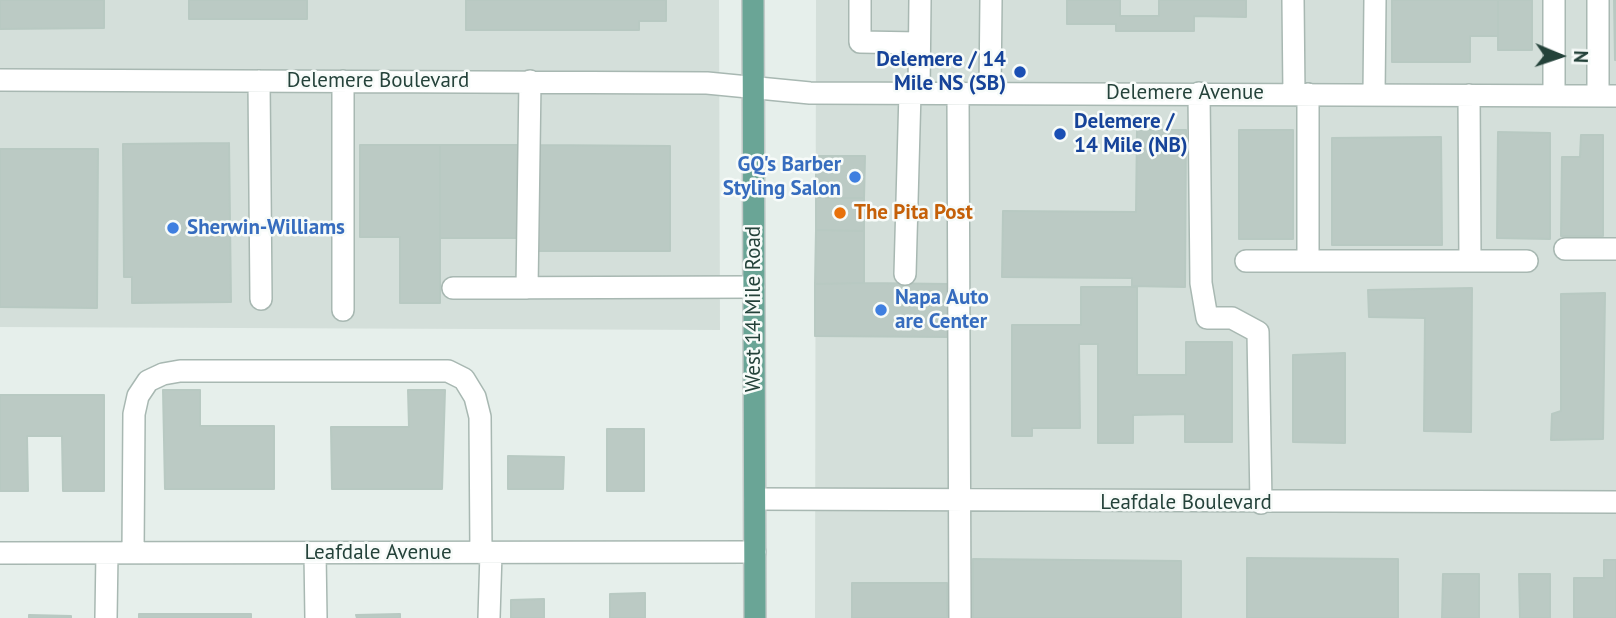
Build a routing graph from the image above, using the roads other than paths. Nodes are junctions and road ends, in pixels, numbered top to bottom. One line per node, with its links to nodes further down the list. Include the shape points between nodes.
1 (753, 0): 14 (main road, West 14 Mile Road)
2 (860, 0): 9 (street, via 860,42)
3 (920, 0): 9 (street)
4 (991, 0): 17 (street)
5 (1293, 0): 19 (street)
6 (1375, 0): 20 (street)
7 (1554, 0): 22 (street)
8 (1598, 0): 23 (street)
9 (919, 43): 15 (street)
10 (0, 80): 11 (street, Delemere Boulevard)
11 (260, 81): 12 (street, Delemere Boulevard); 34 (street)
12 (343, 81): 13 (street, Delemere Boulevard); 35 (street)
13 (530, 81): 14 (street, Delemere Boulevard, via 707,83); 33 (street)
14 (755, 89): 15 (street, Delemere Avenue); 31 (main road, West 14 Mile Road)
15 (914, 92): 16 (street, Delemere Avenue); 30 (street)
16 (958, 92): 17 (street, Delemere Avenue); 37 (street)
17 (990, 92): 18 (street, Delemere Avenue)
18 (1199, 93): 19 (street, Delemere Avenue); 39 (street, via 1201,283 1207,318 1232,318 1258,332)
19 (1301, 94): 20 (street, Delemere Avenue); 27 (street)
20 (1374, 94): 21 (street, Delemere Avenue)
21 (1469, 95): 22 (street, Delemere Avenue); 28 (street)
22 (1554, 95): 23 (street, Delemere Avenue)
23 (1607, 96)
24 (1565, 249): 25 (street)
25 (1616, 249)
26 (1246, 261): 27 (street)
27 (1308, 261): 28 (street)
28 (1470, 261): 29 (street)
29 (1527, 261)
30 (905, 274)
31 (754, 287): 33 (street); 36 (main road, West 14 Mile Road)
32 (453, 288): 33 (street)
33 (527, 288)
34 (261, 299)
35 (343, 310)
36 (755, 499): 37 (street, Leafdale Boulevard); 40 (main road, West 14 Mile Road)
37 (959, 501): 39 (street, Leafdale Boulevard); 50 (street)
38 (1616, 502): 39 (street, Leafdale Boulevard)
39 (1261, 503)
40 (755, 551): 45 (street, Leafdale Avenue); 49 (main road, West 14 Mile Road)
41 (0, 553): 42 (street, Leafdale Avenue)
42 (107, 553): 43 (street, Leafdale Avenue); 46 (street)
43 (133, 553): 44 (street, Leafdale Avenue); 45 (street, via 138,397 148,380 180,371 448,371 464,379 481,417)
44 (315, 553): 45 (street, Leafdale Avenue); 47 (street)
45 (486, 553): 48 (street)
46 (106, 618)
47 (316, 618)
48 (489, 618)
49 (755, 618)
50 (960, 618)

